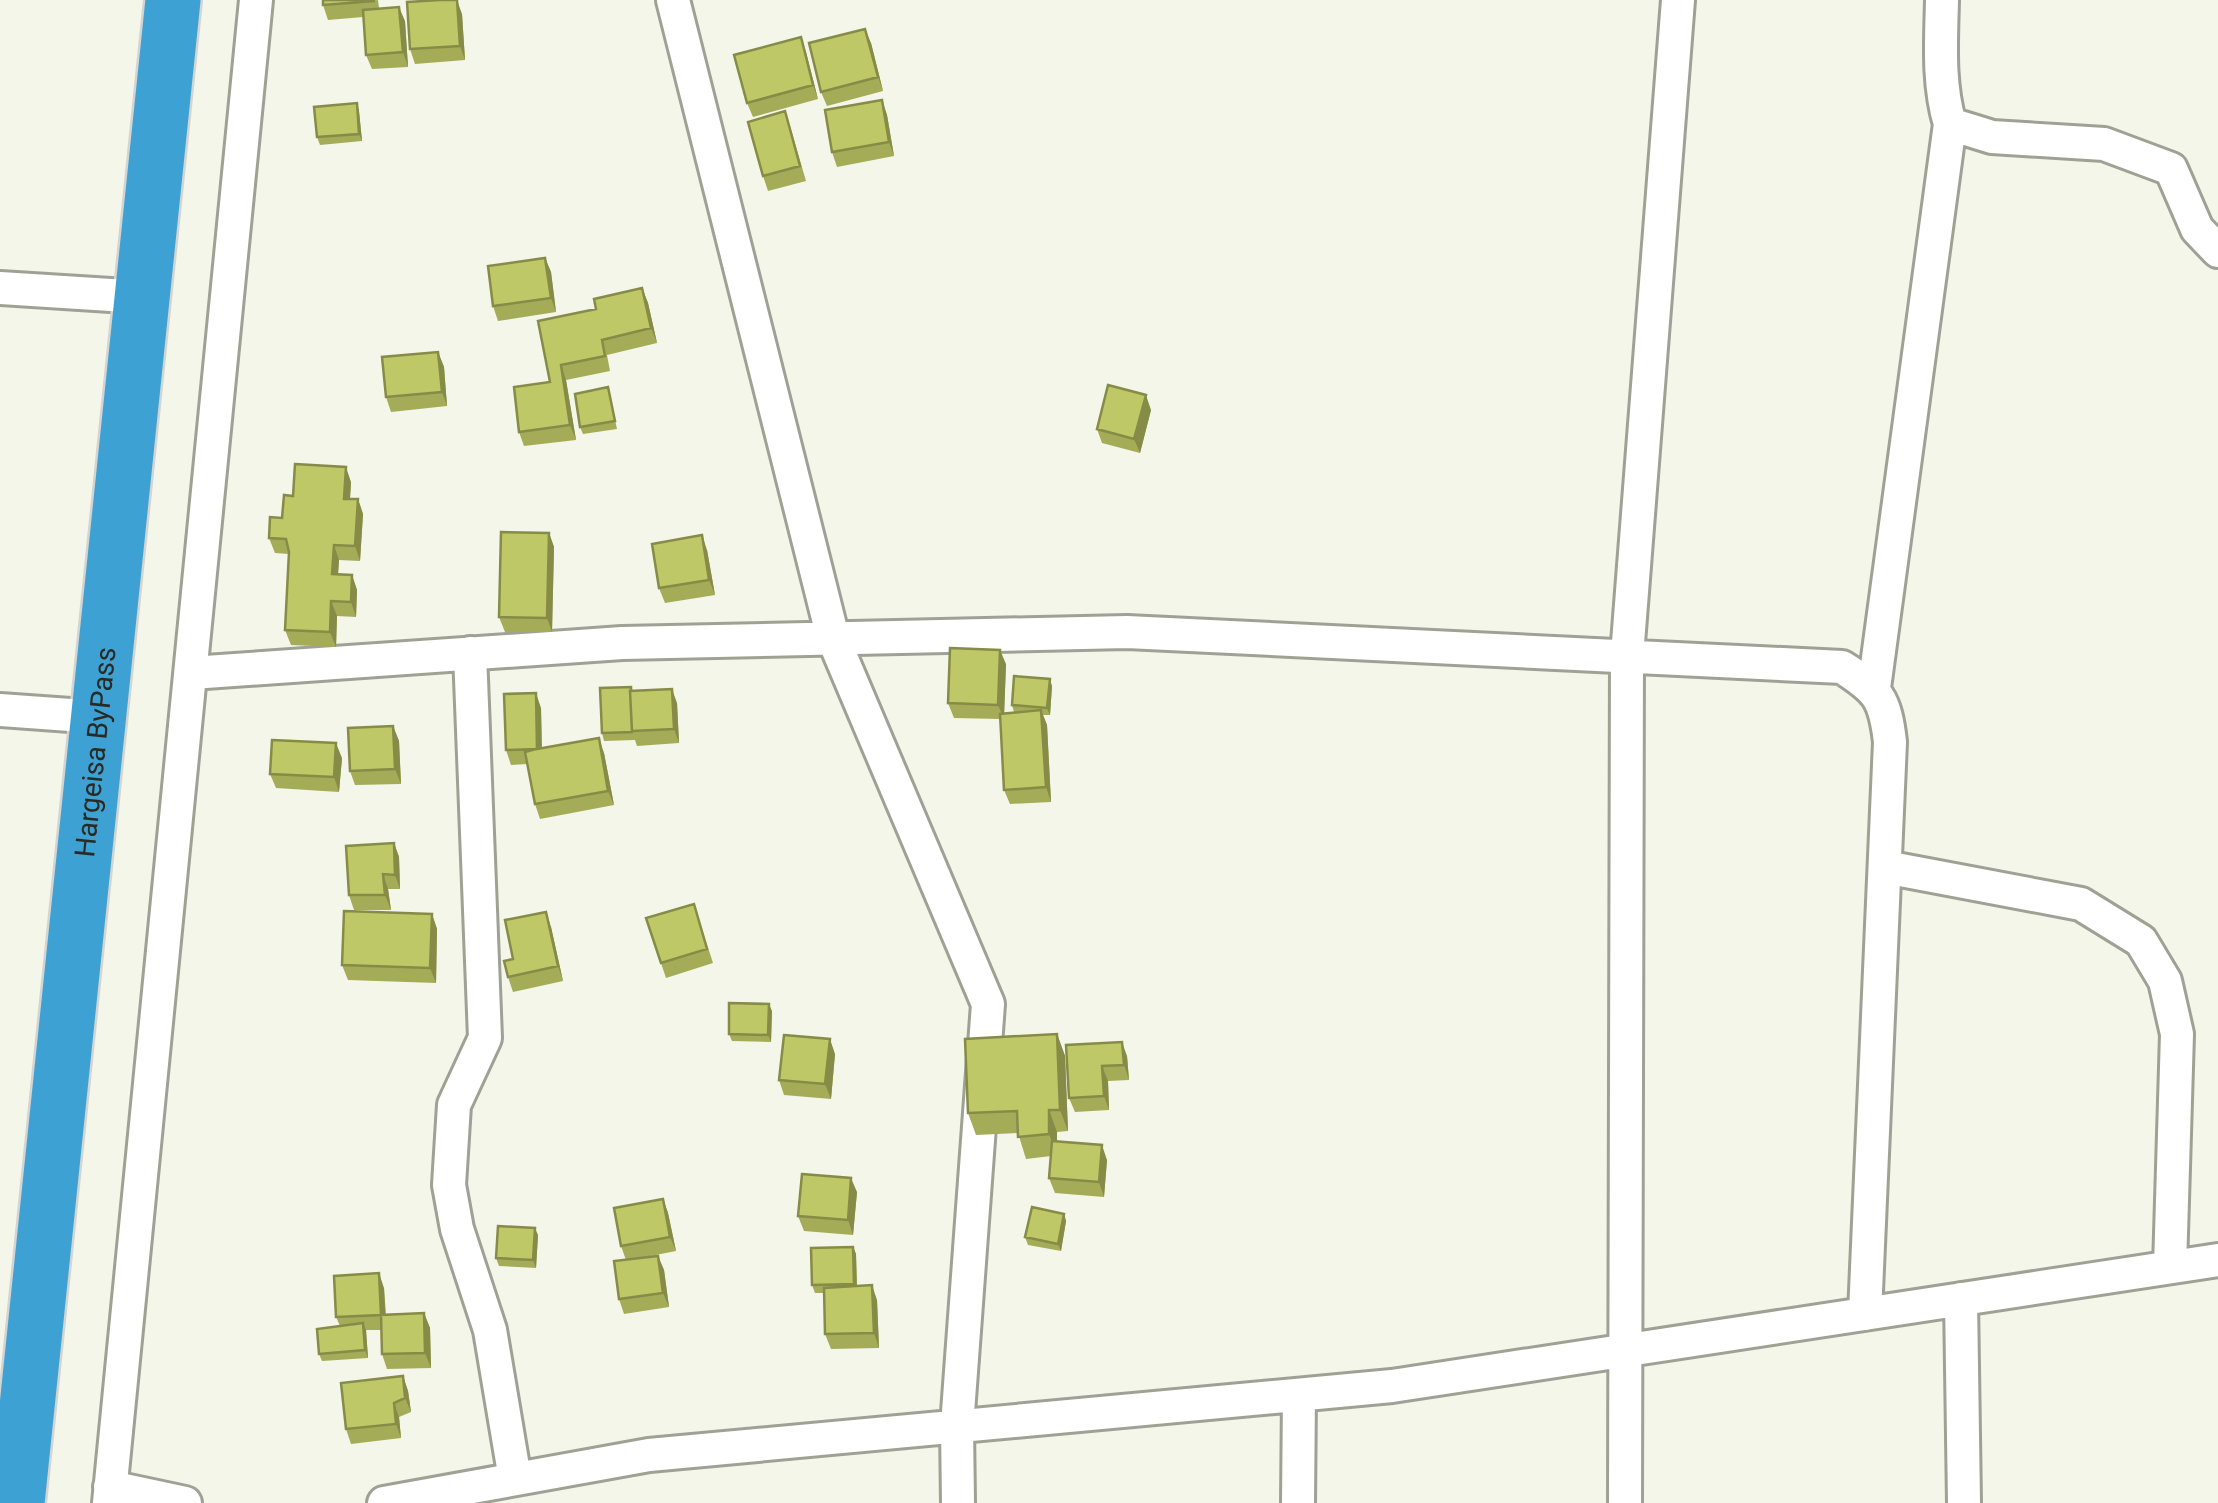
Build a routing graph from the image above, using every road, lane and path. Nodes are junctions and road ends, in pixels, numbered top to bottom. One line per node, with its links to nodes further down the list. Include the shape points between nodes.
1 (173, 0): 9 (highway, Hargeisa ByPass)
2 (256, 0): 13 (street)
3 (674, 0): 10 (street)
4 (1678, 0): 12 (street)
5 (1942, 0): 6 (street, via 1943,102)
6 (1950, 124): 7 (street, via 1992,137 2104,144 2172,169 2197,230); 14 (street)
7 (2218, 250)
8 (0, 288): 9 (street)
9 (142, 297): 16 (highway, Hargeisa ByPass)
10 (833, 638): 11 (street); 12 (street, via 1127,632); 24 (street, via 988,1004)
11 (470, 654): 13 (street); 25 (street, via 485,1038 454,1105 448,1185 490,1330)
12 (1627, 656): 14 (street, via 1842,667); 22 (street)
13 (191, 673): 26 (street)
14 (1874, 688): 17 (street, via 1887,712 1890,742)
15 (0, 710): 16 (street)
16 (98, 717): 27 (highway, Hargeisa ByPass)
17 (1884, 867): 19 (street, via 2081,904 2141,941 2165,981 2178,1034); 21 (street)
18 (2218, 1260): 19 (street)
19 (2170, 1268): 20 (street)
20 (1961, 1300): 21 (street); 33 (street)
21 (1865, 1314): 22 (street)
22 (1624, 1351): 23 (street); 32 (street)
23 (1299, 1395): 24 (street); 31 (street)
24 (958, 1426): 25 (street, via 649,1454); 30 (street)
25 (515, 1479): 29 (street)
26 (109, 1495): 28 (street)
27 (17, 1503)
28 (185, 1503)
29 (384, 1503)
30 (958, 1503)
31 (1298, 1503)
32 (1625, 1503)
33 (1964, 1503)

